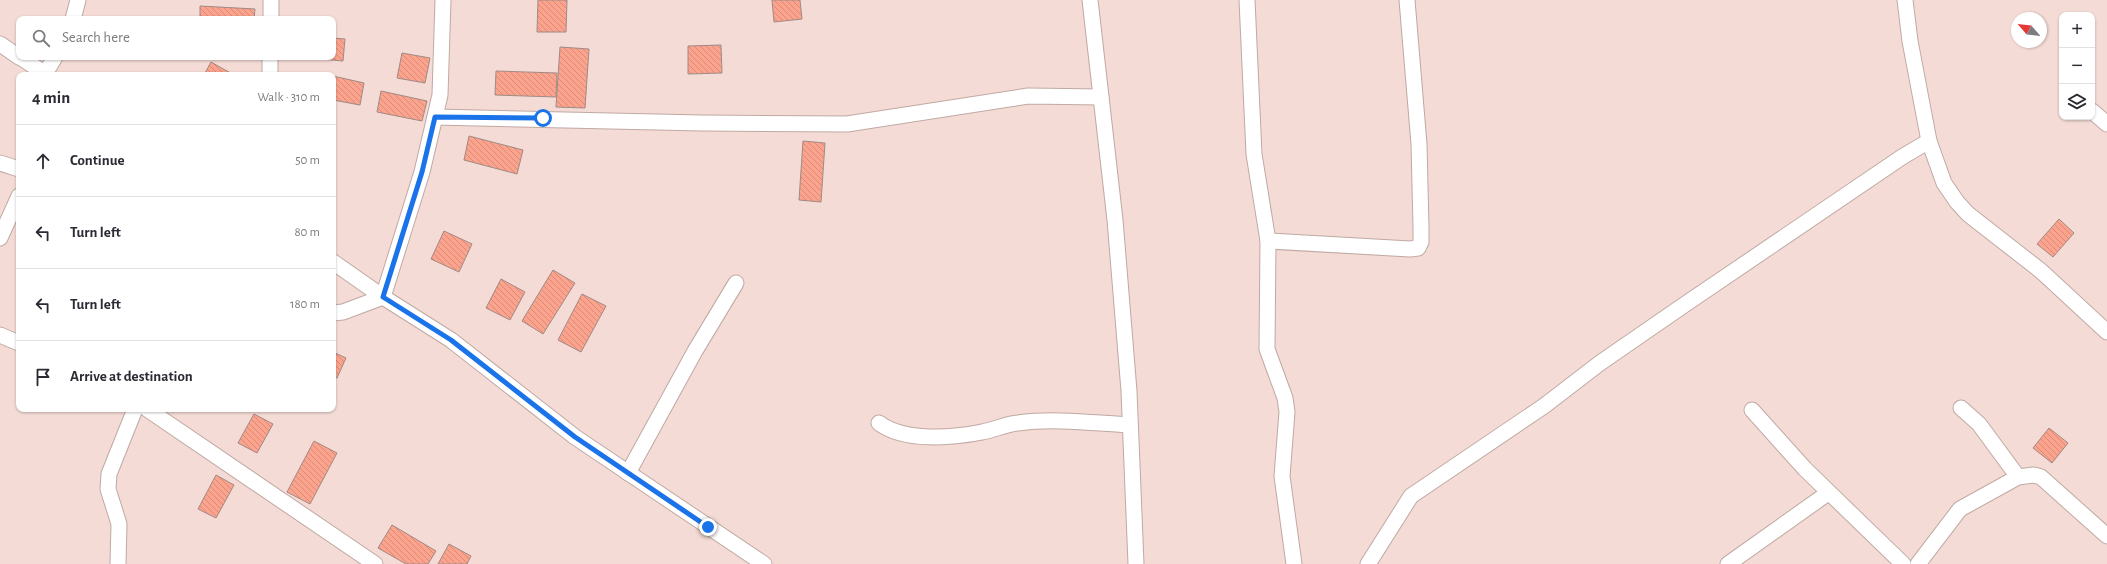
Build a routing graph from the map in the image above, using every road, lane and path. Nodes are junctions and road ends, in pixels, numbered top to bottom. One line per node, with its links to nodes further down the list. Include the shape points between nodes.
1 (78, 0): 8 (street)
2 (271, 0): 9 (street)
3 (443, 0): 20 (street, via 440,95)
4 (1090, 0): 18 (street)
5 (1247, 0): 27 (street, via 1254,154)
6 (1407, 0): 27 (street, via 1419,144 1422,228 1418,248)
7 (1905, 0): 22 (street)
8 (74, 16)
9 (271, 16)
10 (0, 44): 11 (street)
11 (16, 55)
12 (24, 60): 15 (street)
13 (53, 60): 16 (street)
14 (270, 60): 17 (street)
15 (43, 72)
16 (47, 72)
17 (270, 72)
18 (1101, 97): 20 (street, via 1028,96 847,124); 40 (street, via 1115,220)
19 (2095, 114): 21 (street)
20 (435, 117): 30 (street, via 422,172)
21 (2107, 124)
22 (1929, 141): 32 (street, via 1944,183 1968,214 2042,271); 50 (street, via 1684,305 1600,363 1544,406 1411,496)
23 (0, 163): 24 (street)
24 (16, 168)
25 (16, 203): 26 (street)
26 (0, 238)
27 (1268, 241): 49 (street, via 1267,349 1285,398 1287,412 1282,476)
28 (336, 264): 30 (street)
29 (736, 283): 41 (street, via 695,351)
30 (383, 297): 31 (street); 41 (street, via 451,340 575,437)
31 (336, 313)
32 (2107, 332)
33 (0, 335): 34 (street)
34 (16, 342)
35 (1961, 408): 42 (street, via 1979,424)
36 (1752, 410): 43 (street)
37 (134, 412): 45 (street, via 109,474 108,490 119,524)
38 (151, 412): 46 (street)
39 (879, 423): 40 (street, via 896,433 938,437 982,432 1017,423 1066,421)
40 (1130, 425): 48 (street)
41 (628, 474): 47 (street)
42 (2018, 477): 44 (street, via 2041,477); 53 (street, via 1960,509)
43 (1828, 493): 51 (street); 52 (street)
44 (2107, 536)
45 (118, 564)
46 (375, 564)
47 (764, 564)
48 (1136, 564)
49 (1294, 564)
50 (1368, 564)
51 (1728, 564)
52 (1903, 564)
53 (1918, 564)

